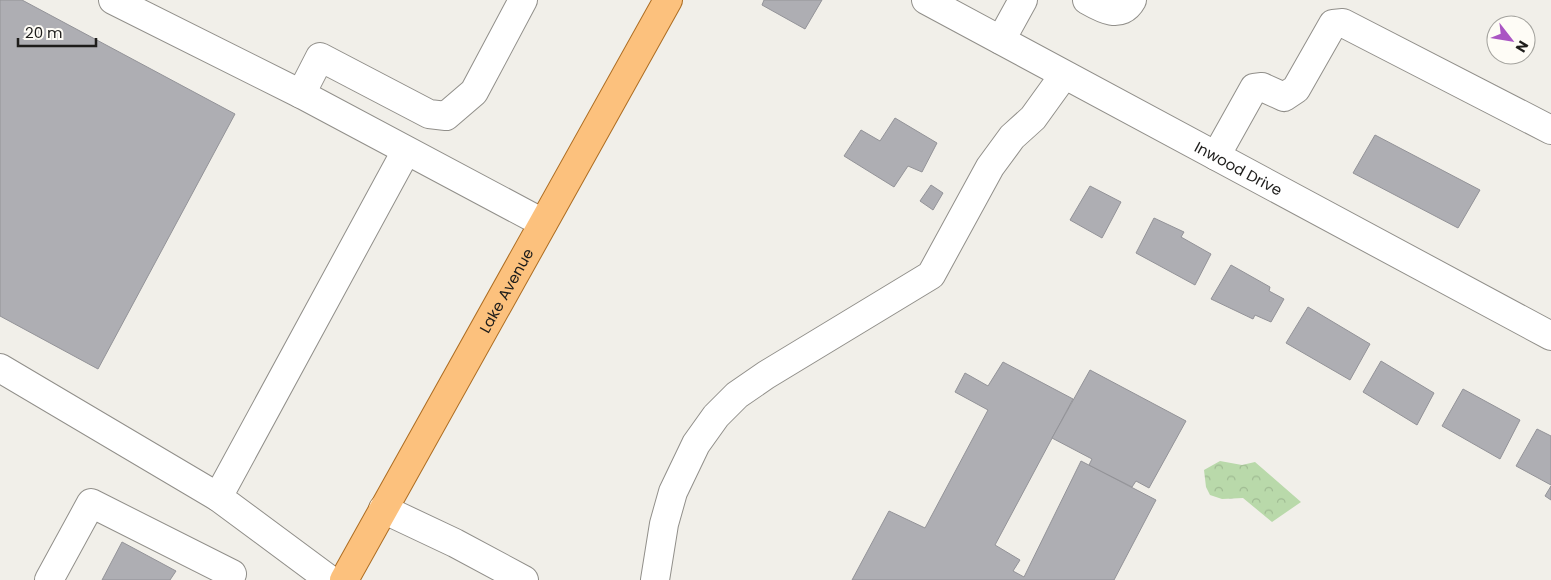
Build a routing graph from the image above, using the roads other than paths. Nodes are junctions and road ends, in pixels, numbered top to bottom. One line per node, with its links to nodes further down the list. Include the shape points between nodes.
1 (113, 0): 8 (street)
2 (523, 0): 8 (street, via 474,92 446,116 429,114 320,57)
3 (668, 0): 12 (main road, Lake Avenue)
4 (926, 0): 6 (street, Inwood Drive)
5 (1023, 0): 6 (street)
6 (1001, 40): 7 (street, Inwood Drive)
7 (1064, 75): 11 (street, Inwood Drive); 22 (street, via 1034,118 1012,138 990,167 931,275 766,375 737,395 716,416 696,444 673,492)
8 (301, 94): 10 (street)
9 (1551, 130): 11 (street, via 1343,22 1333,24 1296,89 1284,97 1262,87 1254,88)
10 (406, 151): 12 (street); 15 (street)
11 (1216, 156): 13 (street, Inwood Drive)
12 (543, 223): 16 (main road, Lake Avenue)
13 (1551, 336)
14 (0, 368): 15 (street)
15 (218, 496): 19 (street)
16 (383, 509): 20 (main road, Lake Avenue); 21 (street)
17 (49, 580): 18 (street, via 90,503 232,574)
18 (229, 580)
19 (330, 580)
20 (344, 580)
21 (524, 580)
22 (655, 580)

